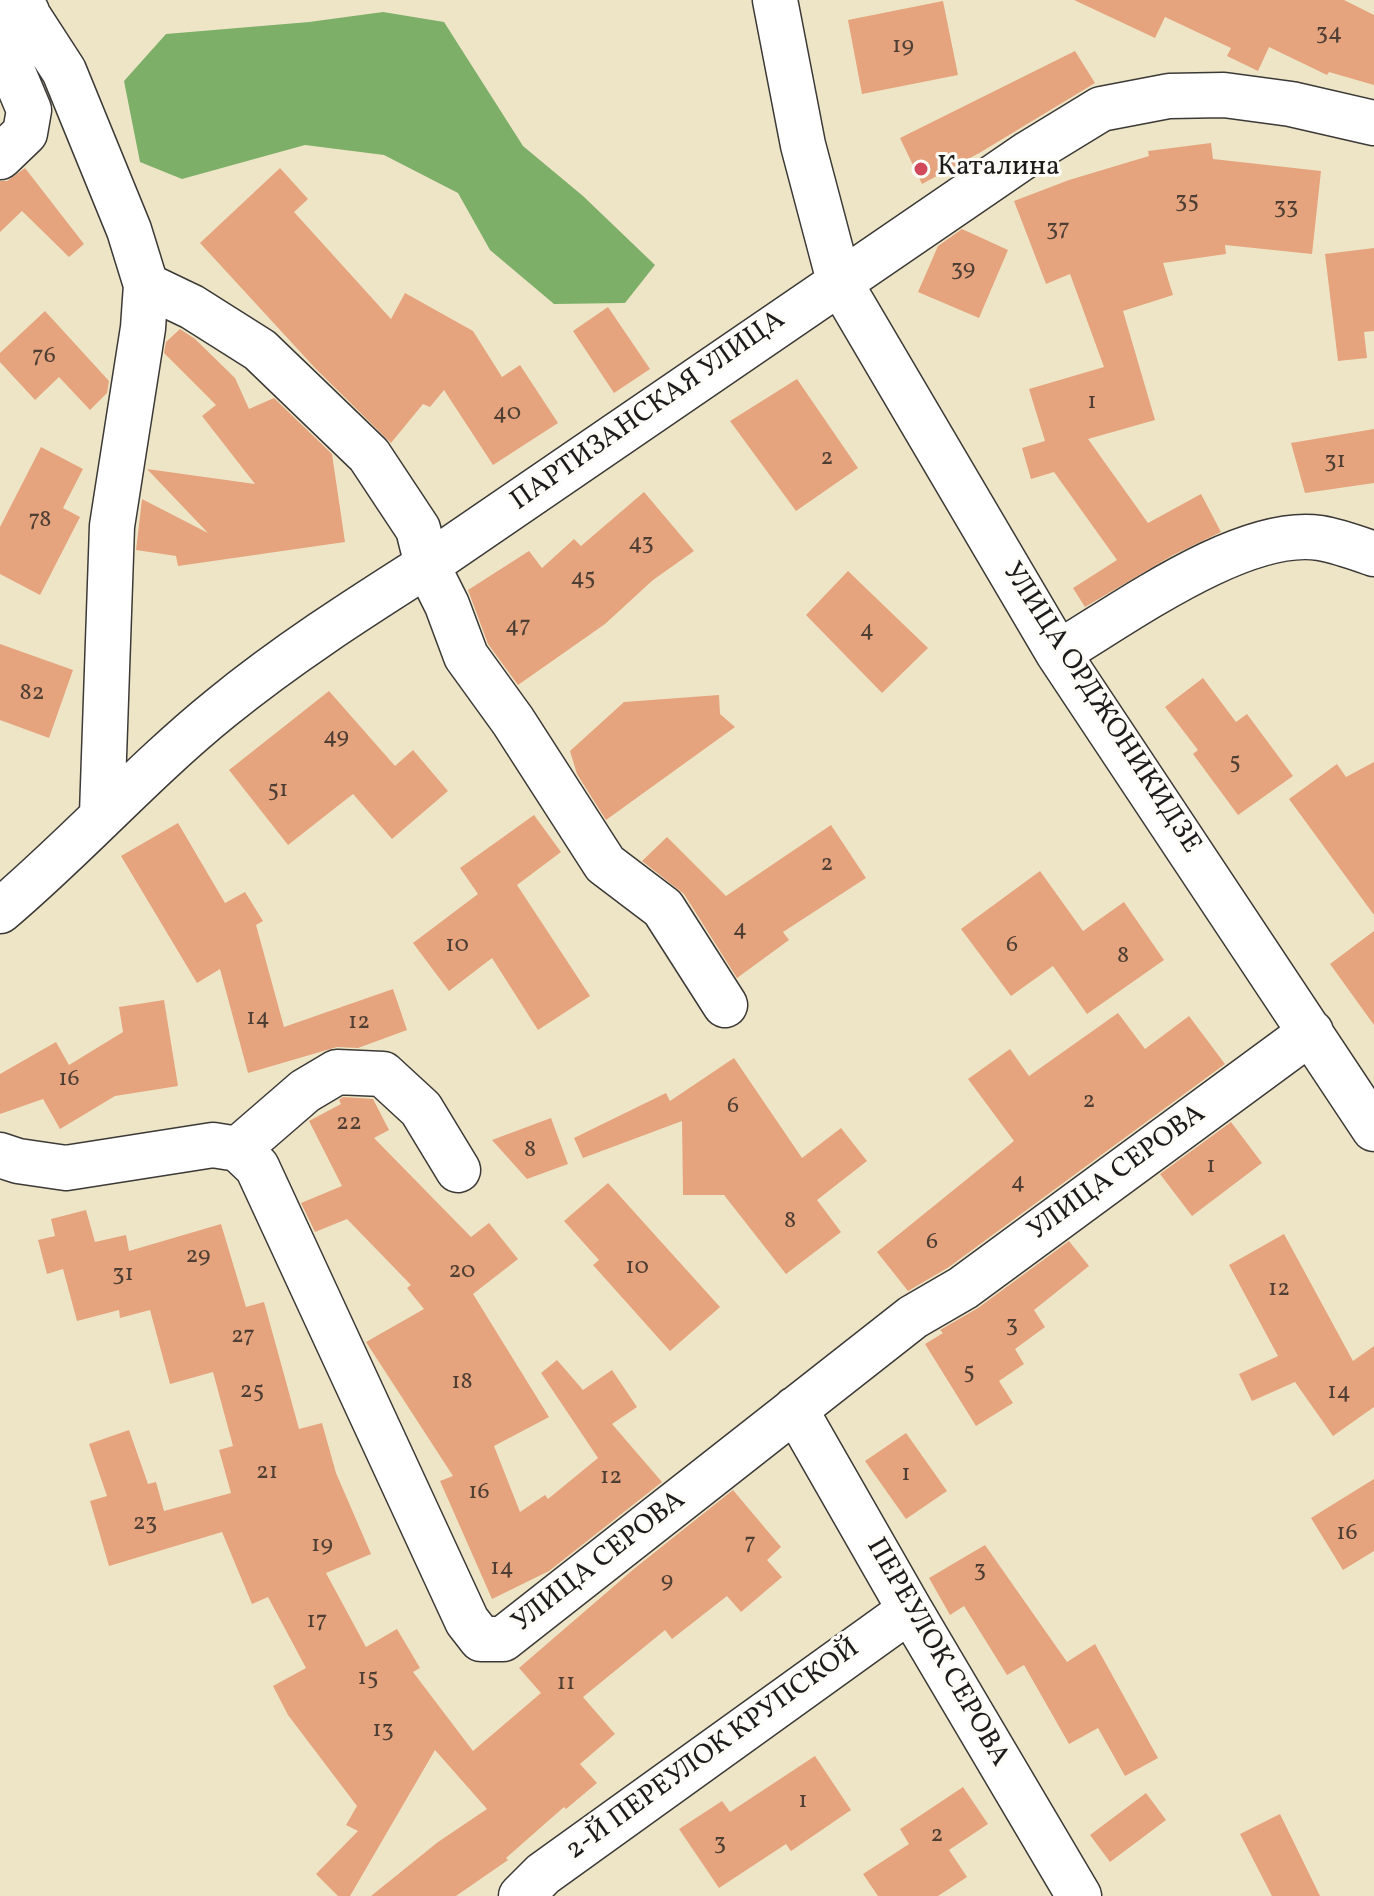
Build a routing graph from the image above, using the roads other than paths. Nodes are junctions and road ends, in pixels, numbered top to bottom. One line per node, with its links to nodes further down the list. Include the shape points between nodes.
1 (775, 0): 5 (street, УЛИЦА ОРДЖОНИКИДЗЕ, via 803,145)
2 (22, 6): 4 (street, via 3,48 29,110 25,133); 6 (street, via 64,71)
3 (1374, 123): 5 (street, ПАРТИЗАНСКАЯ УЛИЦА, via 1224,95 1169,96 1101,109)
4 (0, 157)
5 (839, 281): 8 (street, ПАРТИЗАНСКАЯ УЛИЦА); 9 (street, УЛИЦА ОРДЖОНИКИДЗЕ)
6 (146, 285): 8 (street, via 260,350 369,455 418,529); 10 (street, via 112,526)
7 (1374, 554): 9 (street, via 1319,538 1280,539 1246,548)
8 (427, 565): 10 (street, ПАРТИЗАНСКАЯ УЛИЦА, via 334,623 219,709); 12 (street, via 466,656 605,864 663,908)
9 (1058, 653): 13 (street, УЛИЦА ОРДЖОНИКИДЗЕ)
10 (102, 814): 11 (street, ПАРТИЗАНСКАЯ УЛИЦА)
11 (0, 911)
12 (725, 1005)
13 (1311, 1032): 14 (street, УЛИЦА ОРДЖОНИКИДЗЕ); 18 (street, УЛИЦА СЕРОВА, via 963,1288 913,1317)
14 (1374, 1129)
15 (238, 1149): 16 (street, via 213,1145 66,1168); 17 (street, via 305,1091 337,1072 383,1074 421,1109); 18 (street, УЛИЦА СЕРОВА, via 257,1167 467,1621 481,1639 503,1639)
16 (0, 1155)
17 (458, 1170)
18 (795, 1409): 19 (street, ПЕРЕУЛОК СЕРОВА)
19 (910, 1610): 20 (street, 2-Й ПЕРЕУЛОК КРУПСКОЙ, via 543,1874); 21 (street, ПЕРЕУЛОК СЕРОВА)
20 (521, 1896)
21 (1079, 1896)

